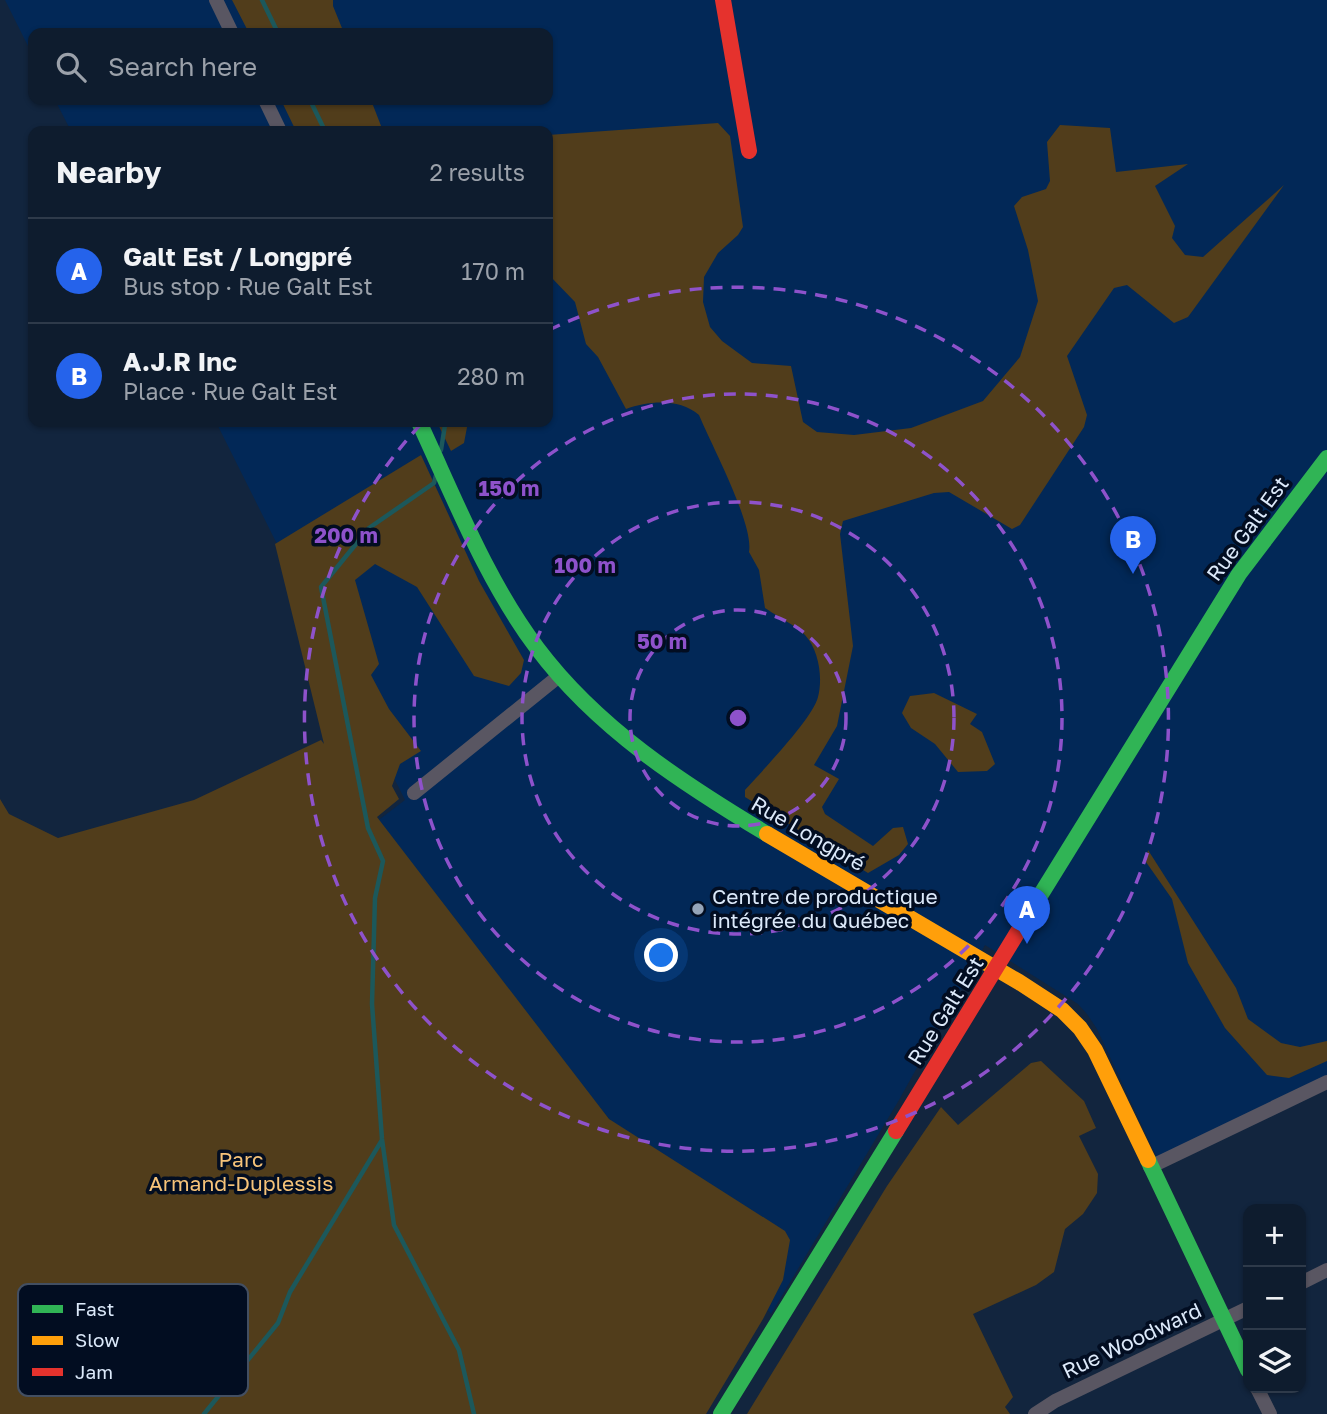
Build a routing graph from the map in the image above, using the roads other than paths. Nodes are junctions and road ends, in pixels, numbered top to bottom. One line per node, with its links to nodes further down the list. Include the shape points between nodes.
1 (216, 0): 3 (street)
2 (723, 0): 6 (street)
3 (230, 28)
4 (267, 105): 5 (street)
5 (278, 126)
6 (749, 151)
7 (421, 427): 9 (street, Rue Longpré, via 495,581)
8 (1327, 458): 11 (street, Rue Galt Est, via 1239,575)
9 (559, 676): 10 (street); 11 (street, Rue Longpré, via 624,740 707,799)
10 (414, 793)
11 (997, 969): 13 (street, Rue Longpré, via 1081,1026); 20 (street, Rue Galt Est)
12 (1327, 1082): 13 (street)
13 (1150, 1167): 17 (street, Rue Longpré)
14 (1327, 1270): 15 (street)
15 (1306, 1280)
16 (1243, 1310): 17 (street, Rue Woodward)
17 (1224, 1320): 18 (street, Rue Longpré); 21 (street, Rue Woodward)
18 (1243, 1360)
19 (1260, 1393): 22 (street)
20 (721, 1414)
21 (1035, 1414)
22 (1270, 1414)

